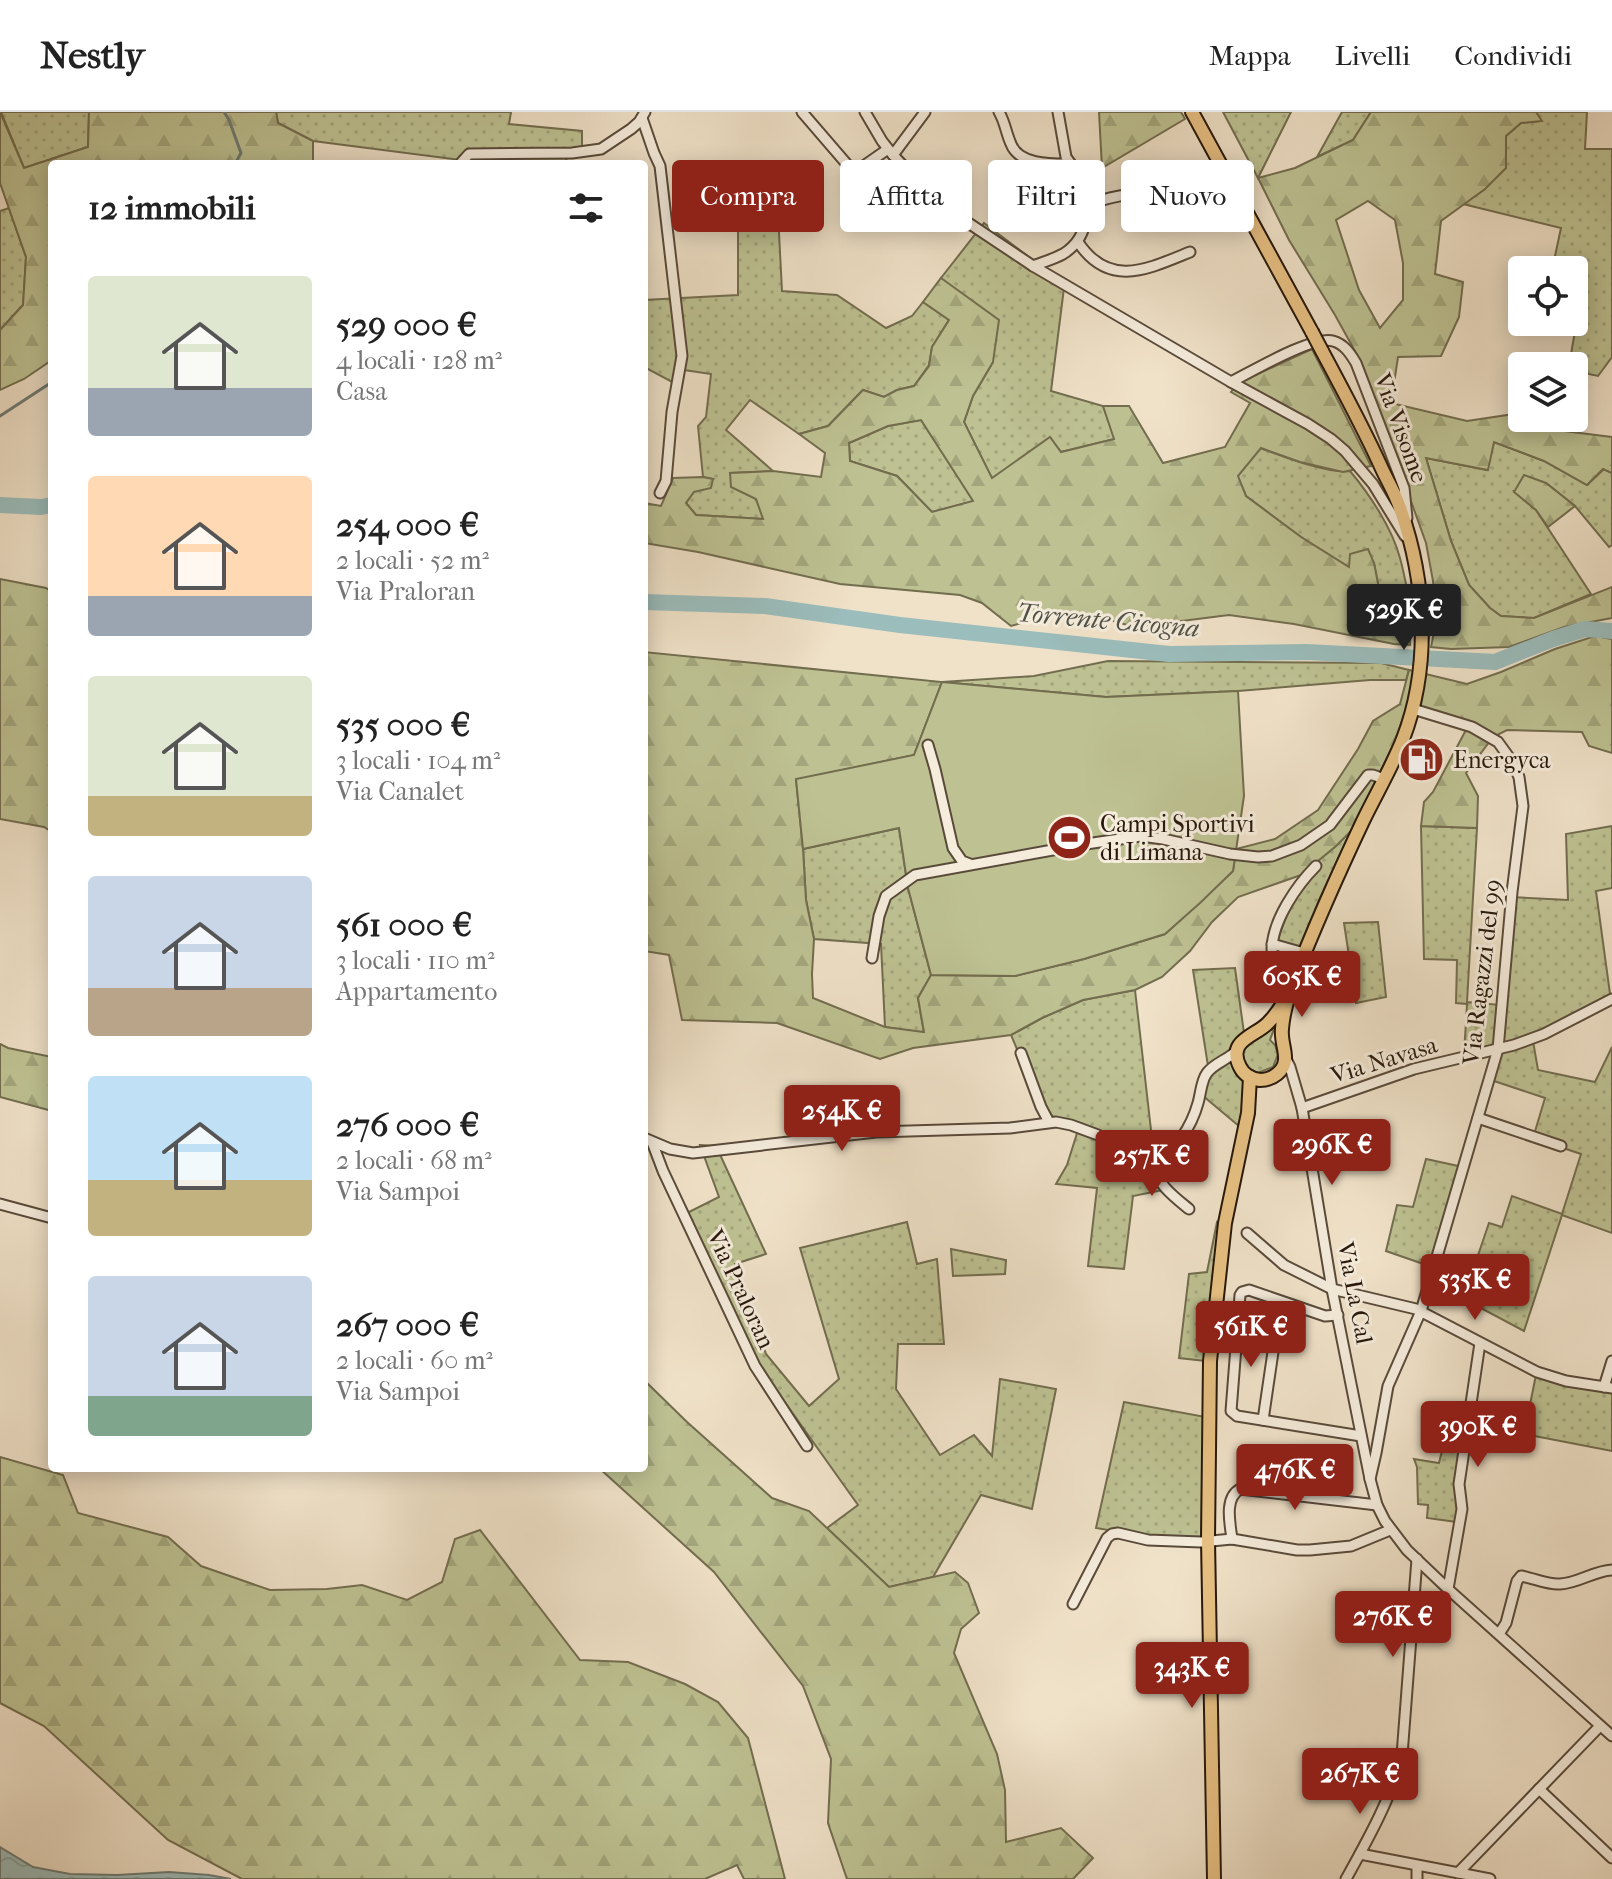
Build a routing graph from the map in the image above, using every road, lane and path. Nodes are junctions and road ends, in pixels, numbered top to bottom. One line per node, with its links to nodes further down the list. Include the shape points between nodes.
1 (802, 112): 10 (street)
2 (865, 112): 8 (street, Via Visome)
3 (925, 112): 8 (street)
4 (999, 112): 13 (street, via 1016,153)
5 (1058, 112): 14 (street)
6 (1192, 112): 22 (main road, bridge, via 1371,446 1400,507)
7 (644, 115): 9 (street, via 601,149 469,154); 21 (street, via 660,166 682,356 666,481)
8 (890, 152): 11 (street); 12 (street, Via Visome)
9 (464, 160)
10 (844, 160)
11 (876, 160)
12 (898, 160)
13 (1033, 160)
14 (1068, 160)
15 (972, 225): 19 (street, Via Visome)
16 (1081, 232): 17 (street)
17 (1078, 242): 18 (street, via 1096,261 1126,273); 19 (street)
18 (1190, 252)
19 (1033, 266): 20 (street, Via Visome)
20 (1231, 382): 22 (street, Via Visome, via 1345,451 1373,484); 22 (street, Via Visome, via 1310,344 1330,339 1343,345 1356,363 1404,488)
21 (660, 493)
22 (1411, 546): 23 (main road, via 1422,626)
23 (1413, 709): 25 (main road); 37 (street, Via Ragazzi del 99, via 1491,736 1519,777 1523,806)
24 (928, 745): 26 (street, via 953,848)
25 (1384, 779): 26 (street, via 1368,775 1330,825 1272,856 1230,854 1141,836); 29 (main road)
26 (970, 864): 30 (street, via 915,875 886,896)
27 (1316, 866): 28 (street, via 1290,898)
28 (1272, 944): 29 (street); 31 (street)
29 (1304, 953): 32 (main road)
30 (872, 958)
31 (1278, 979)
32 (1289, 993): 34 (main road); 35 (main road)
33 (1612, 999): 37 (street, Via Navasa, via 1544,1034)
34 (1259, 1031): 35 (main road); 36 (main road)
35 (1282, 1042): 39 (main road)
36 (1238, 1049): 40 (street); 41 (main road)
37 (1498, 1049): 44 (street, Via Navasa, via 1414,1069); 46 (street, Via Ragazzi del 99)
38 (1021, 1053): 47 (street)
39 (1286, 1059): 42 (main road); 43 (street, Via La Cal)
40 (1216, 1065): 41 (street); 50 (street, via 1204,1078 1186,1130)
41 (1245, 1072): 42 (main road, via 1258,1080); 45 (main road)
42 (1270, 1078): 43 (street, via 1283,1079); 45 (main road)
43 (1296, 1093): 44 (street, Via La Cal)
44 (1302, 1108): 55 (street, Via La Cal)
45 (1248, 1113): 69 (main road, via 1225,1223 1216,1304)
46 (1478, 1118): 49 (street); 56 (street, Via Ragazzi del 99)
47 (1049, 1122): 48 (street, Via Praloran, via 876,1132 693,1153); 50 (street, Via Praloran, via 1098,1135)
48 (648, 1140): 64 (street, Via Praloran, via 755,1366)
49 (1561, 1146)
50 (1153, 1164): 52 (street, Via Praloran, via 1163,1186)
51 (0, 1204): 53 (street)
52 (1189, 1209)
53 (48, 1217)
54 (1247, 1233): 55 (street, via 1284,1265)
55 (1332, 1289): 56 (street); 57 (street, Via La Cal)
56 (1421, 1311): 58 (street); 65 (street, Via Ragazzi del 99, via 1388,1386)
57 (1338, 1315): 62 (street, via 1325,1316 1242,1292 1231,1411); 63 (street, Via La Cal)
58 (1480, 1343): 61 (street, via 1537,1372); 72 (street)
59 (1273, 1352): 62 (street)
60 (1612, 1361): 61 (street)
61 (1608, 1387)
62 (1263, 1420): 63 (street)
63 (1361, 1436): 65 (street, Via La Cal)
64 (807, 1446)
65 (1370, 1479): 66 (street, Via La Cal)
66 (1377, 1505): 67 (street, Via La Cal); 68 (street, via 1240,1489 1231,1497)
67 (1390, 1530): 68 (street, via 1351,1546 1310,1550); 70 (street, Via La Cal)
68 (1232, 1539): 69 (street)
69 (1208, 1540): 73 (street, via 1112,1534); 82 (main road)
70 (1417, 1559): 72 (street, Via La Cal); 78 (street, via 1402,1755)
71 (1612, 1570): 74 (street, via 1558,1584 1521,1576)
72 (1448, 1589): 74 (street, Via La Cal)
73 (1073, 1604)
74 (1499, 1634): 75 (street, Via La Cal)
75 (1600, 1726): 76 (street, Via La Cal); 77 (street)
76 (1612, 1736)
77 (1539, 1789): 79 (street); 81 (street)
78 (1360, 1854): 80 (street); 83 (street)
79 (1612, 1858)
80 (1417, 1866): 81 (street); 84 (street)
81 (1458, 1873): 85 (street)
82 (1214, 1879)
83 (1346, 1879)
84 (1417, 1879)
85 (1490, 1879)

